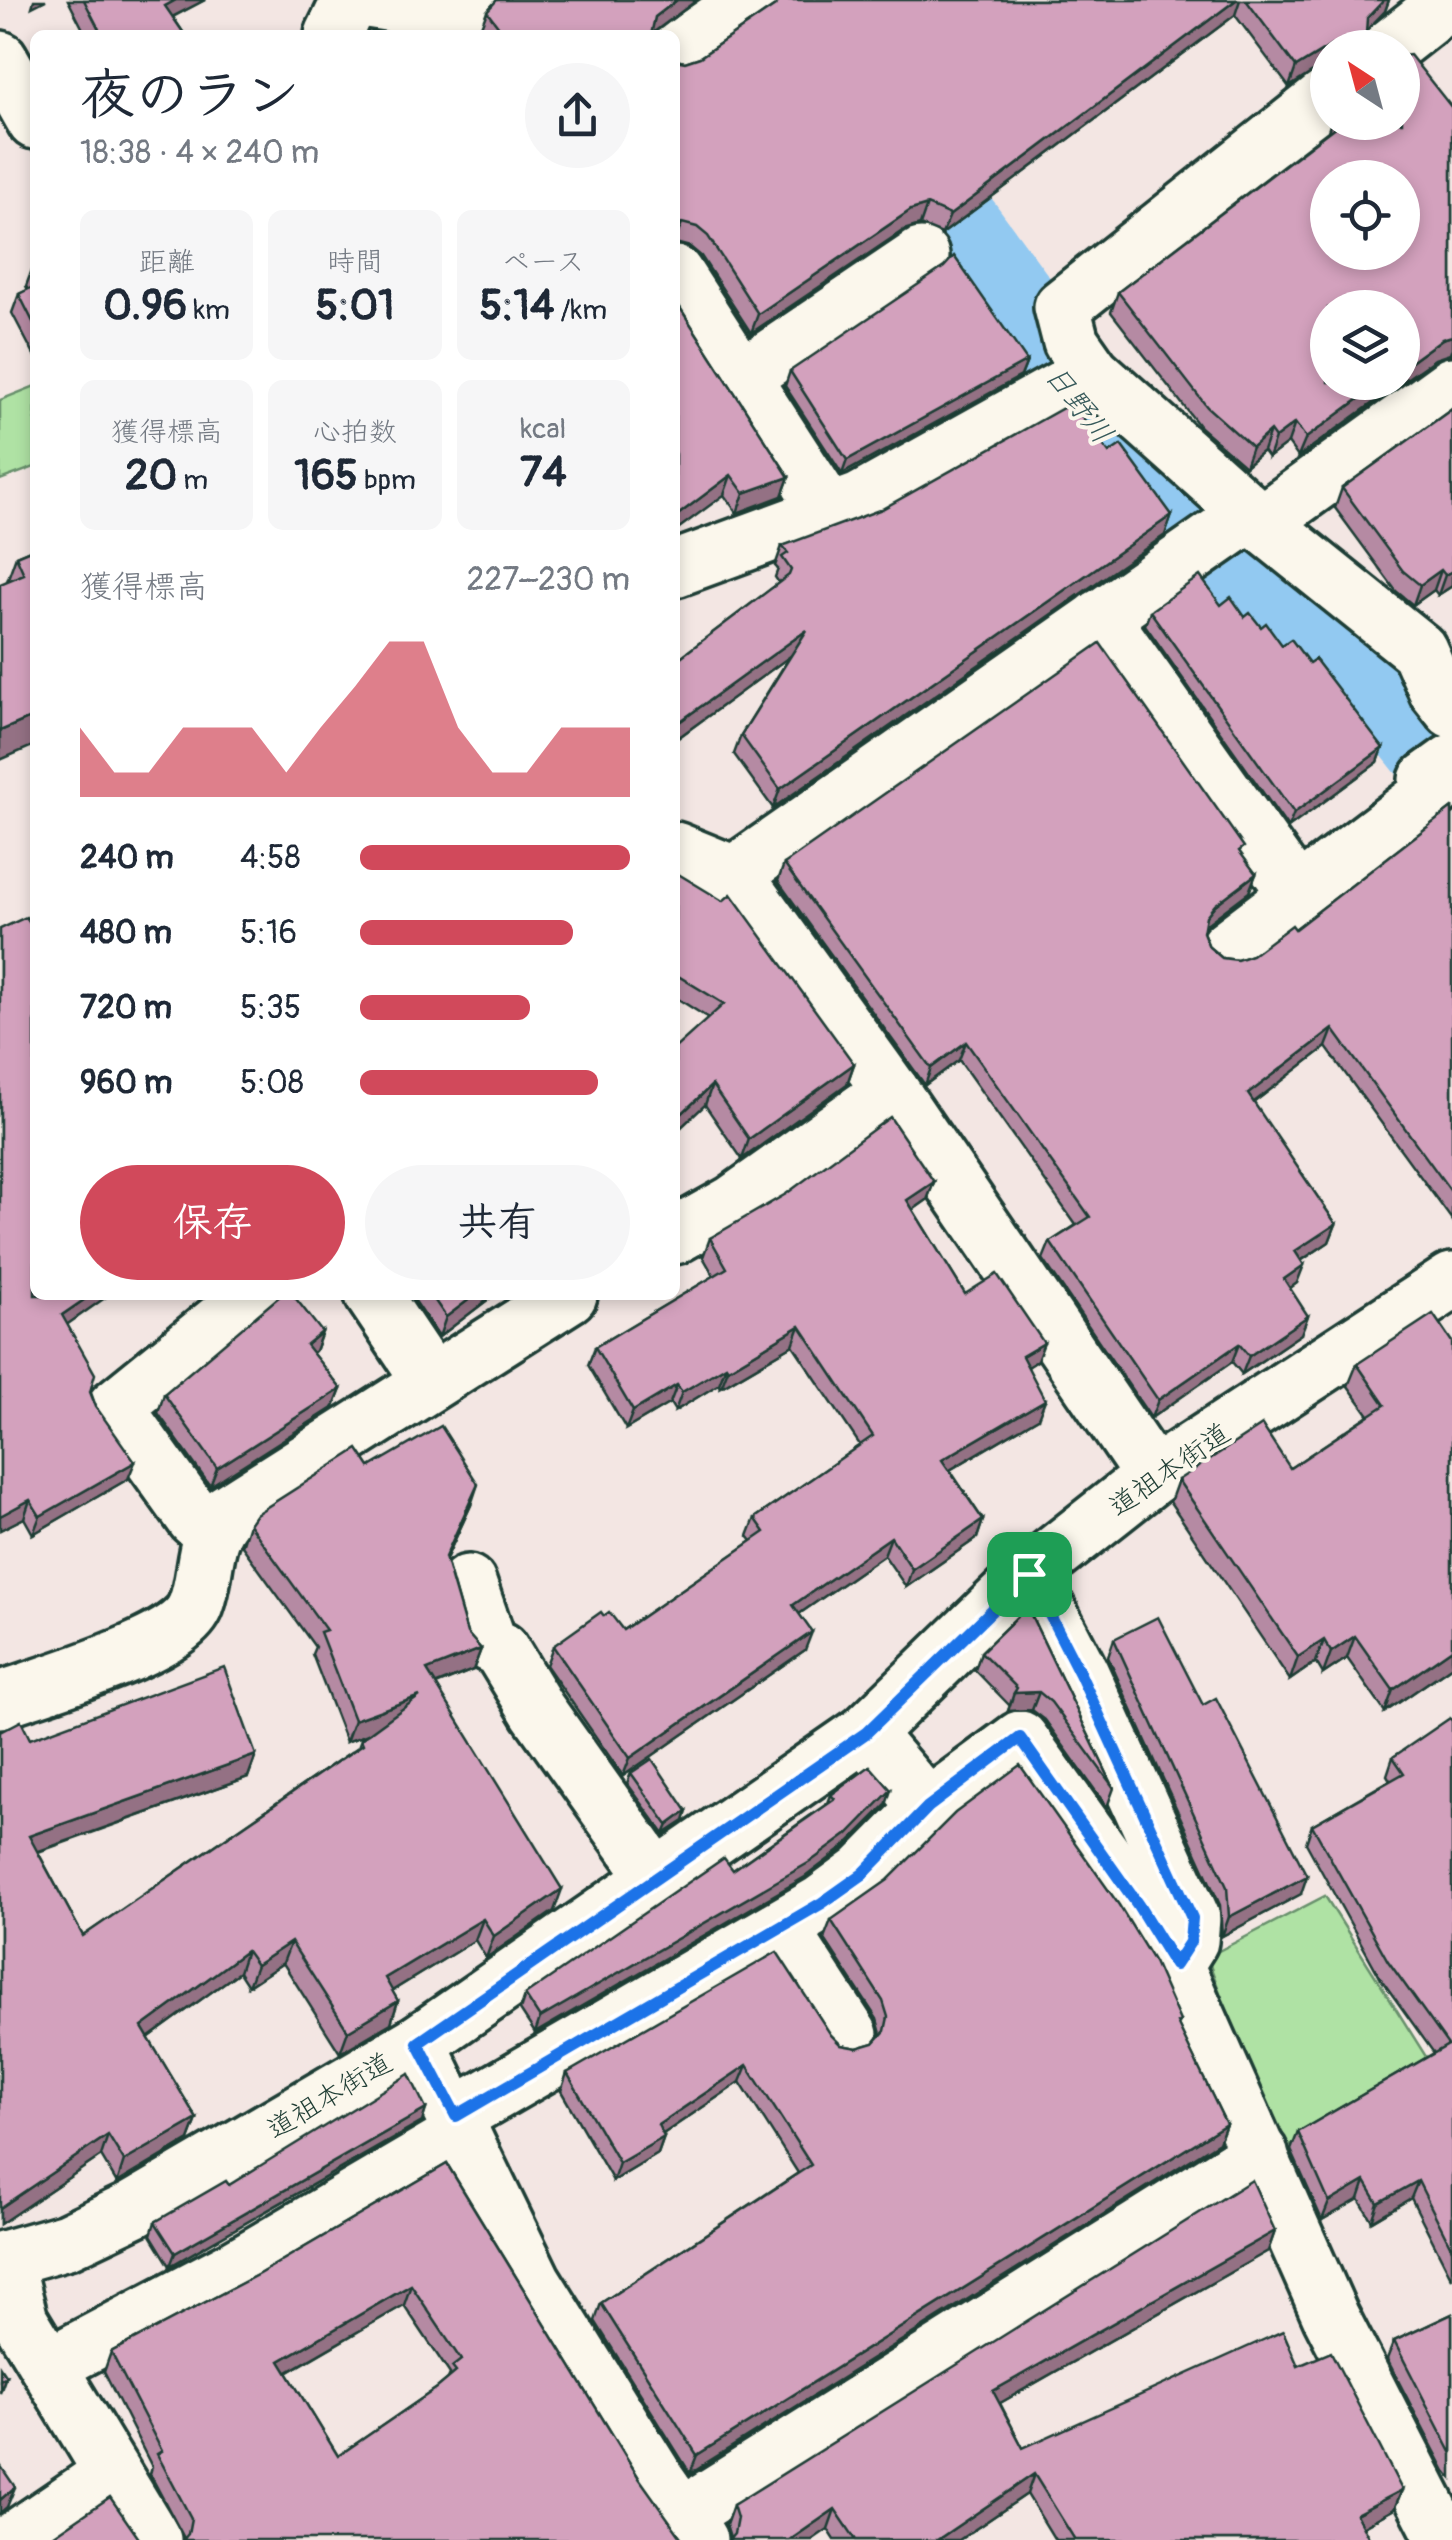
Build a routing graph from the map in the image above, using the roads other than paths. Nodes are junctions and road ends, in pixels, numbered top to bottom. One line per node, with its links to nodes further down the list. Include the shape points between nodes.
1 (350, 0): 6 (street)
2 (368, 0): 3 (street, via 452,13)
3 (468, 0)
4 (742, 6): 8 (street)
5 (1442, 10): 7 (street)
6 (335, 30)
7 (1414, 30)
8 (680, 49)
9 (0, 59): 11 (street)
10 (1310, 110): 14 (street, via 1062,307)
11 (30, 112)
12 (920, 256): 15 (street)
13 (680, 282): 15 (street)
14 (1086, 376): 17 (street); 18 (street)
15 (742, 377): 17 (street)
16 (1452, 384): 18 (street)
17 (829, 512): 19 (street)
18 (1256, 518): 20 (street); 21 (street)
19 (680, 567)
20 (1101, 617): 25 (street); 26 (street)
21 (1436, 638): 22 (street, via 1437,691)
22 (1452, 710)
23 (1441, 775): 26 (street)
24 (680, 852): 25 (street)
25 (734, 874): 28 (street)
26 (1297, 894): 27 (street)
27 (1228, 946)
28 (891, 1091): 29 (street, via 734,1203); 35 (street)
29 (680, 1233)
30 (1452, 1281): 35 (street, 道祖本街道)
31 (247, 1300): 36 (street, via 115,1407)
32 (376, 1300): 34 (street)
33 (561, 1300): 34 (street)
34 (430, 1380): 36 (street, via 227,1512)
35 (1153, 1476): 37 (street, 道祖本街道)
36 (211, 1533): 39 (street, via 196,1606 181,1628)
37 (1029, 1574): 40 (street, 道祖本街道); 44 (street, via 1192,1918 1190,1942)
38 (468, 1583): 42 (street, via 489,1644 501,1650)
39 (0, 1700)
40 (866, 1733): 41 (street); 42 (street, 道祖本街道)
41 (928, 1807): 43 (street, via 863,1874); 44 (street, via 1020,1738)
42 (656, 1877): 46 (street, 道祖本街道)
43 (782, 1930): 45 (street); 47 (street)
44 (1175, 1965): 48 (street)
45 (850, 2036)
46 (418, 2043): 47 (street); 49 (street, 道祖本街道, via 134,2209 66,2241)
47 (459, 2125): 50 (street, via 236,2267); 52 (street, via 545,2301)
48 (1260, 2153): 52 (street); 55 (street, via 1331,2316)
49 (3, 2260): 50 (street, via 20,2320)
50 (48, 2366): 51 (street)
51 (112, 2473): 53 (street); 54 (street)
52 (691, 2528)
53 (14, 2540)
54 (153, 2540)
55 (1445, 2540)

